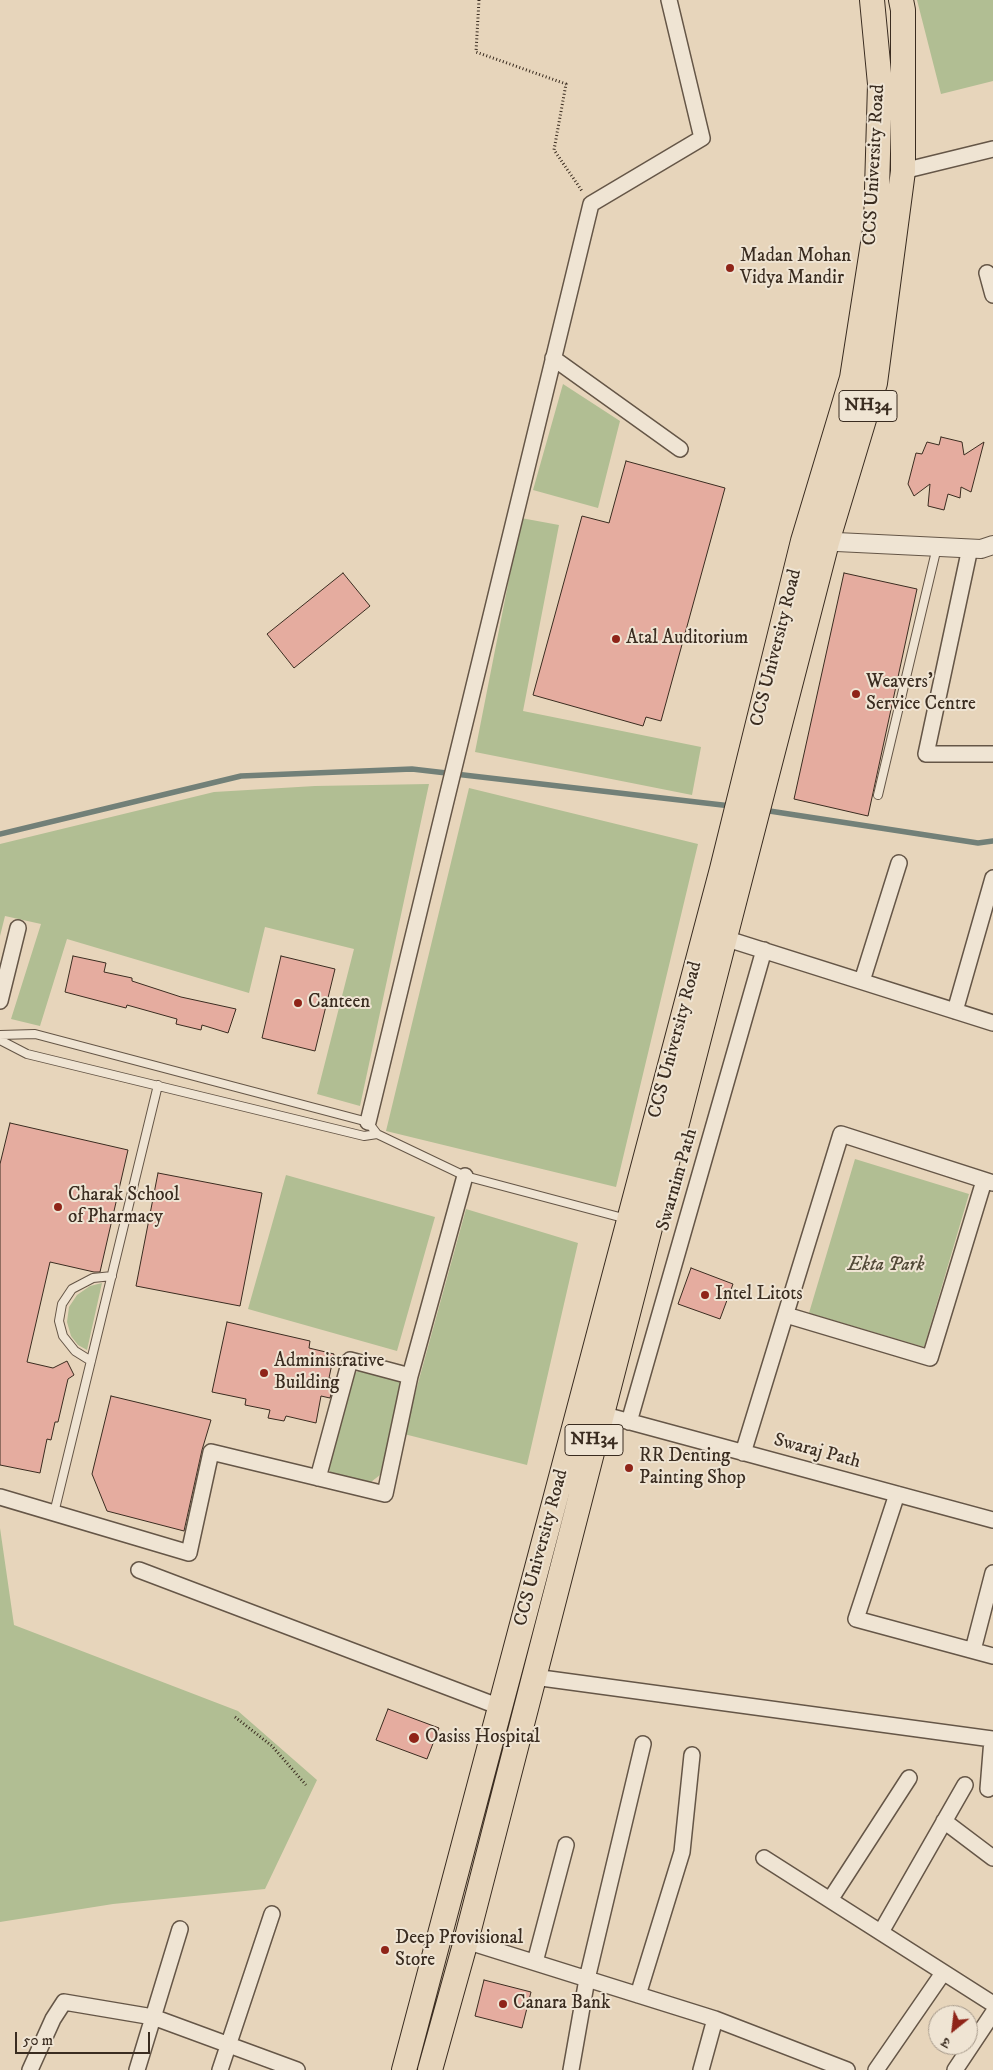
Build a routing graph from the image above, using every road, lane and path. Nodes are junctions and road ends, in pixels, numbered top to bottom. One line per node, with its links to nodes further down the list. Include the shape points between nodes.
1 (479, 0): 7 (path, via 476,52 566,84 554,150)
2 (669, 0): 7 (street, via 702,138)
3 (872, 0): 12 (highway, CCS University Road / NH34, via 880,84 876,224 852,378)
4 (901, 0): 6 (highway, CCS University Road / NH34)
5 (993, 149): 6 (street)
6 (903, 171): 13 (highway, CCS University Road / NH34, via 875,383)
7 (591, 204): 10 (street)
8 (987, 273): 9 (street)
9 (993, 295)
10 (553, 358): 11 (street); 32 (street)
11 (680, 448)
12 (803, 540): 13 (street); 19 (highway, CCS University Road / NH34)
13 (827, 542): 15 (street); 19 (highway, CCS University Road / NH34)
14 (993, 545): 16 (street)
15 (937, 547): 16 (street); 18 (lane)
16 (970, 548): 17 (street, via 926,754)
17 (993, 754)
18 (878, 795)
19 (748, 806): 23 (highway, CCS University Road / NH34)
20 (898, 863): 25 (street)
21 (993, 878): 27 (street)
22 (18, 928): 26 (street)
23 (714, 935): 24 (street); 35 (highway, CCS University Road / NH34); 40 (highway, CCS University Road / NH34)
24 (764, 950): 25 (street); 41 (street, Swarnim Path)
25 (862, 981): 27 (street)
26 (0, 1001)
27 (955, 1011): 28 (street)
28 (993, 1023)
29 (0, 1035): 32 (lane, via 35,1034)
30 (0, 1040): 31 (lane, via 27,1054)
31 (158, 1086): 32 (lane, via 364,1136); 36 (lane)
32 (372, 1128): 33 (lane)
33 (465, 1176): 35 (lane); 39 (street)
34 (989, 1182): 37 (street, via 930,1358); 37 (street, via 841,1134)
35 (629, 1219): 53 (highway, CCS University Road / NH34)
36 (112, 1276): 38 (lane); 38 (lane, via 93,1278 72,1289 62,1304 59,1321 63,1336 75,1351)
37 (786, 1315): 42 (street)
38 (91, 1361): 46 (lane)
39 (410, 1376): 43 (street, via 350,1360); 43 (street, via 385,1494)
40 (601, 1414): 41 (street, Swaraj Path); 52 (highway, CCS University Road / NH34)
41 (630, 1422): 42 (street, Swaraj Path)
42 (744, 1453): 44 (street, Swaraj Path)
43 (318, 1478): 46 (street, via 211,1452 189,1553)
44 (897, 1494): 47 (street, Swaraj Path); 50 (street, via 856,1619)
45 (0, 1498): 46 (street)
46 (54, 1514)
47 (993, 1520)
48 (139, 1570): 53 (street)
49 (993, 1572): 50 (street)
50 (973, 1650): 51 (street)
51 (993, 1656)
52 (534, 1677): 60 (street, via 992,1739); 69 (highway, CCS University Road / NH34)
53 (500, 1707): 83 (highway, CCS University Road / NH34)
54 (235, 1717): 58 (path, via 272,1746)
55 (643, 1744): 72 (street)
56 (692, 1755): 73 (street, via 682,1852)
57 (909, 1778): 65 (street)
58 (306, 1785)
59 (965, 1785): 61 (street)
60 (988, 1789)
61 (944, 1821): 64 (street); 68 (street)
62 (566, 1845): 70 (street)
63 (764, 1858): 65 (street)
64 (993, 1858)
65 (830, 1900): 68 (street)
66 (272, 1914): 78 (street)
67 (180, 1929): 76 (street)
68 (881, 1932): 71 (street)
69 (466, 1941): 70 (street); 84 (highway, CCS University Road / NH34)
70 (535, 1962): 72 (street)
71 (944, 1972): 74 (street); 88 (street)
72 (587, 1979): 73 (street); 85 (street)
73 (638, 1995): 77 (street)
74 (993, 2004)
75 (993, 2013): 89 (street)
76 (154, 2017): 78 (street); 79 (street, via 64,2002); 80 (street)
77 (715, 2019): 86 (street); 87 (street)
78 (229, 2045): 81 (street); 82 (street)
79 (30, 2070)
80 (137, 2070)
81 (220, 2070)
82 (298, 2070)
83 (404, 2070)
84 (430, 2070)
85 (571, 2070)
86 (701, 2070)
87 (847, 2070)
88 (876, 2070)
89 (956, 2070)

